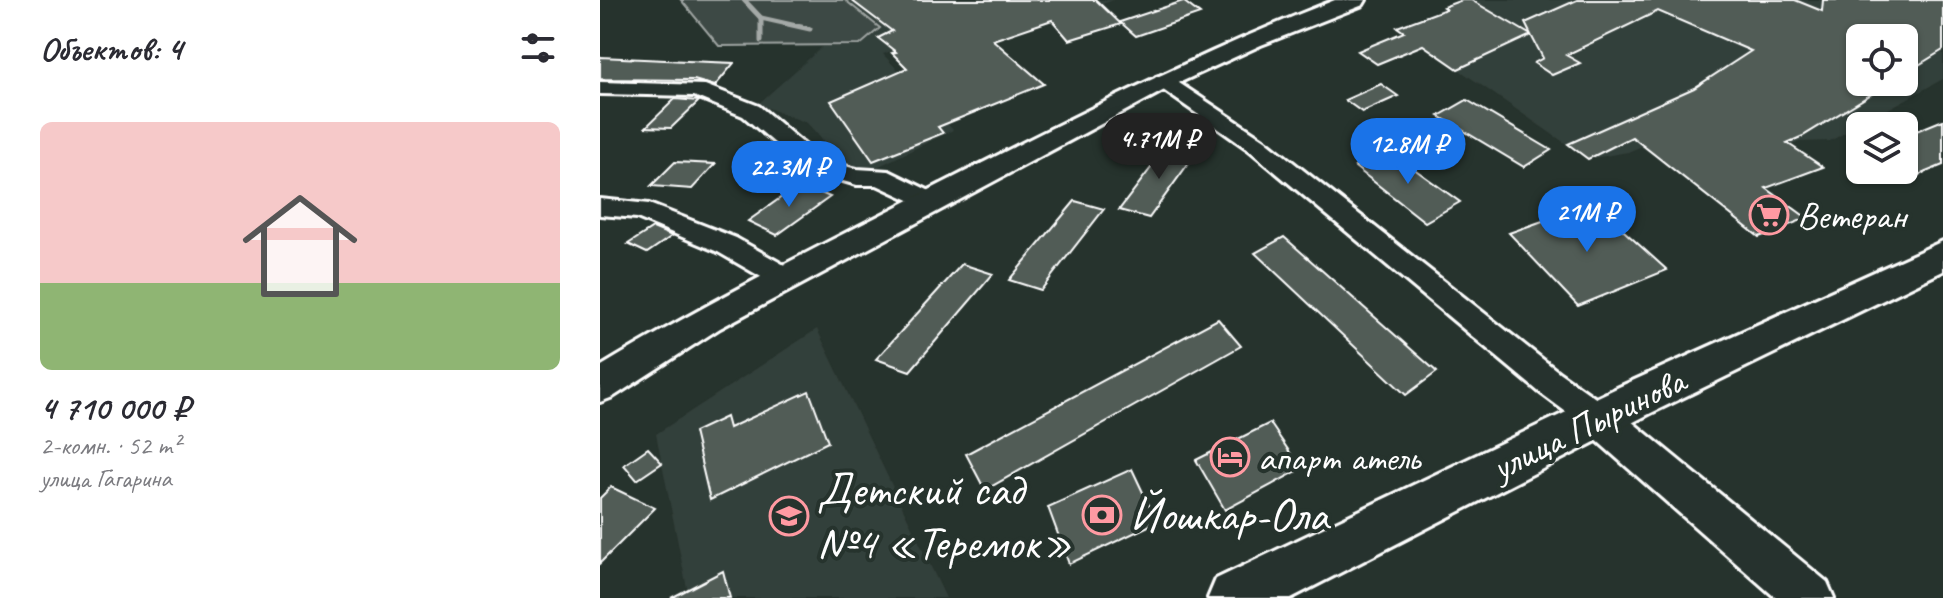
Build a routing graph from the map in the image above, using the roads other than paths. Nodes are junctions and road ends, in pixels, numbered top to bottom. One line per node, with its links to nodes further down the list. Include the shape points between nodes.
1 (1355, 0): 2 (street)
2 (1163, 81): 4 (street); 9 (street, via 1257,145)
3 (600, 88): 4 (street, via 697,90 751,111 816,166 857,177 881,177)
4 (931, 202): 7 (street)
5 (600, 207): 7 (street, via 640,210 727,245)
6 (1943, 255): 9 (main road, улица Пыринова)
7 (785, 278): 8 (street)
8 (600, 386)
9 (1600, 419): 10 (main road, улица Пыринова); 11 (street)
10 (1235, 598)
11 (1811, 598)

